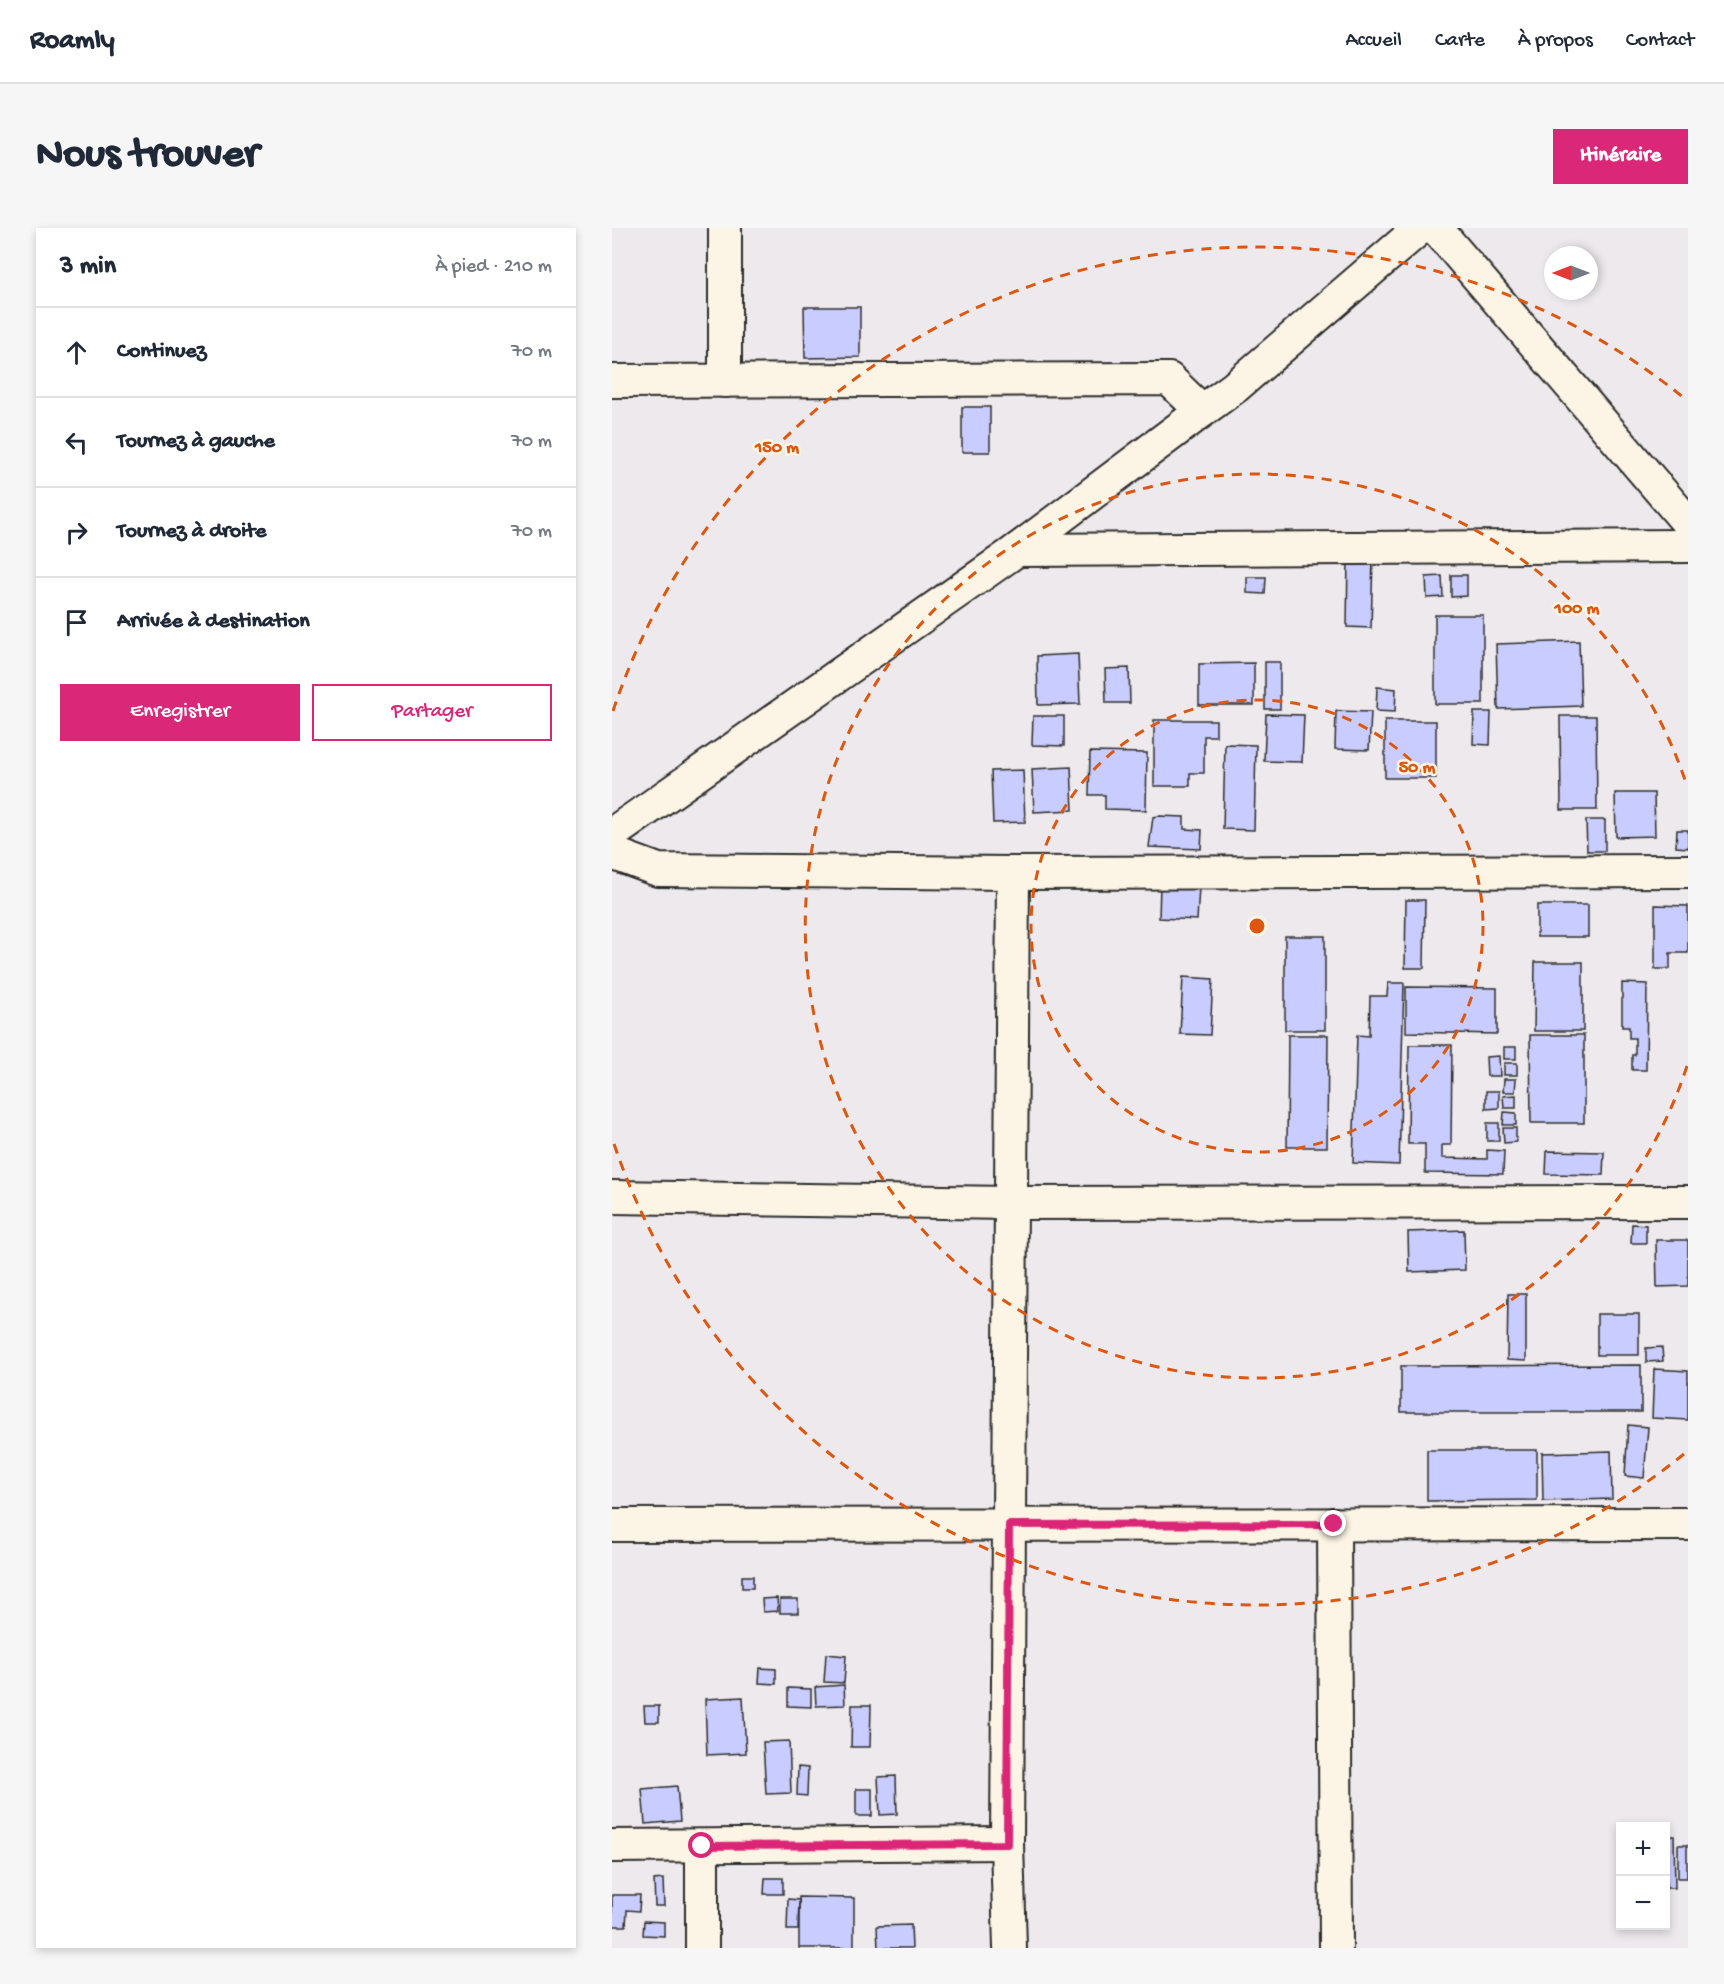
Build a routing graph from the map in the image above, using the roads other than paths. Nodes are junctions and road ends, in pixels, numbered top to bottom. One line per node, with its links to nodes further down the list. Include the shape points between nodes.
1 (725, 228): 5 (street)
2 (1419, 228): 6 (street)
3 (1436, 228): 7 (street)
4 (612, 381): 5 (street)
5 (725, 381): 6 (street, via 1169,379)
6 (1202, 411): 9 (street)
7 (1688, 523)
8 (1688, 546): 9 (street)
9 (1017, 549): 10 (street)
10 (612, 834)
11 (612, 853): 13 (street, via 658,870)
12 (1688, 871): 13 (street)
13 (1013, 873): 16 (street)
14 (612, 1197): 16 (street)
15 (1688, 1202): 16 (street)
16 (1011, 1203): 20 (street)
17 (1334, 1524): 18 (street); 20 (street); 26 (street)
18 (1688, 1524)
19 (612, 1525): 20 (street)
20 (1009, 1525): 21 (street)
21 (1007, 1844): 23 (street); 25 (street)
22 (612, 1846): 23 (street)
23 (702, 1846): 24 (street)
24 (702, 1948)
25 (1010, 1948)
26 (1336, 1948)

